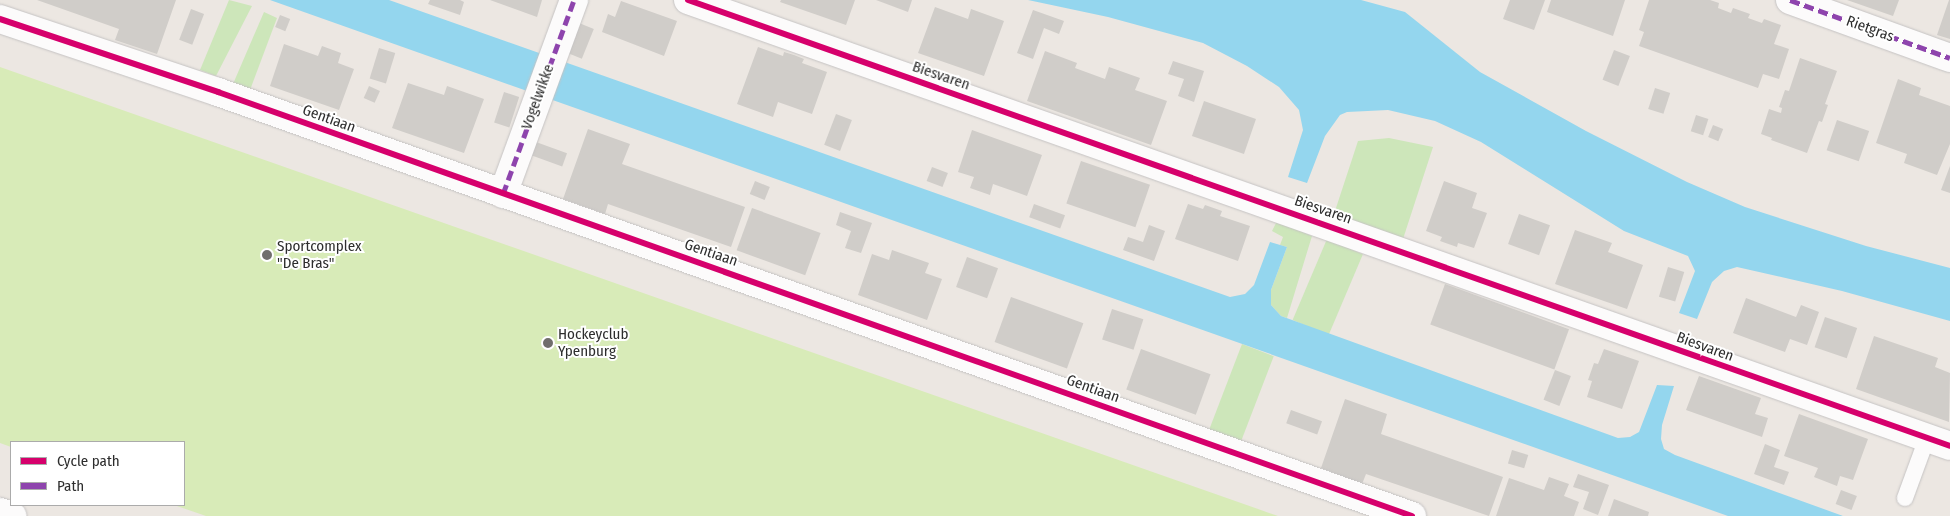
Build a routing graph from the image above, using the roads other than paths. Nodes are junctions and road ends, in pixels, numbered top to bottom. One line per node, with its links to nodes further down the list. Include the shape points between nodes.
1 (574, 0): 6 (street, Vogelwikke)
2 (688, 0): 7 (street, Biesvaren)
3 (1790, 0): 5 (street, Rietgras)
4 (0, 19): 6 (street, Gentiaan, via 218,92)
5 (1950, 58)
6 (503, 194): 11 (street, Gentiaan)
7 (1939, 442): 8 (lane)
8 (1905, 498)
9 (0, 512): 10 (street)
10 (12, 516)
11 (1412, 516)

